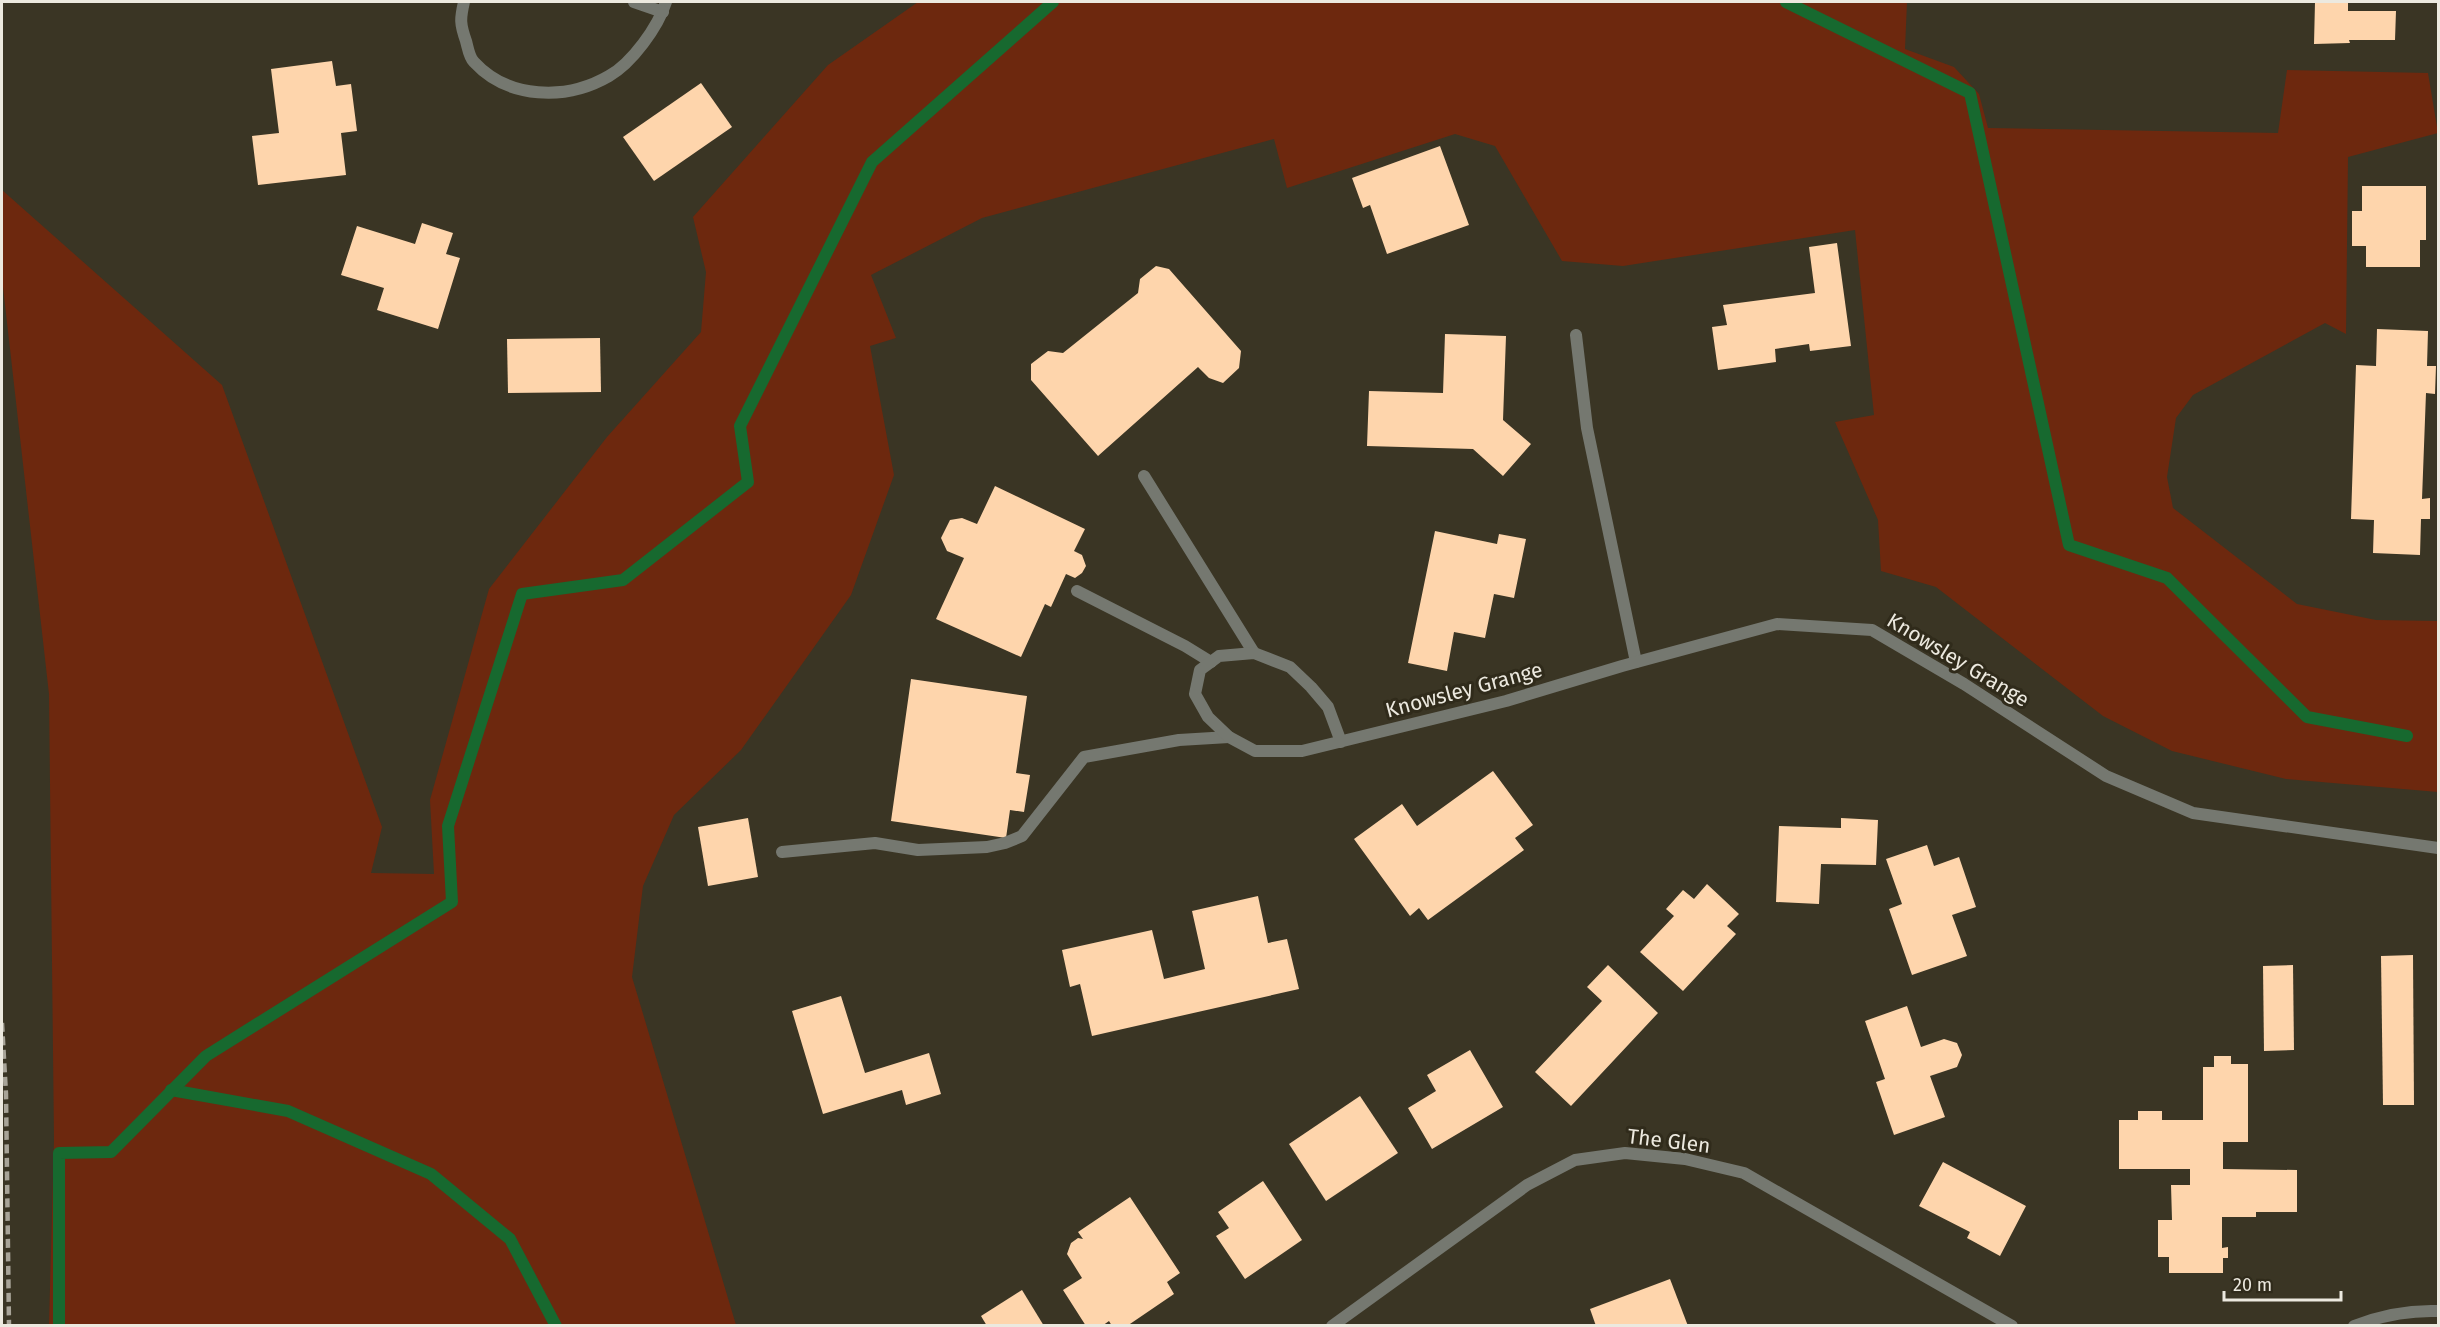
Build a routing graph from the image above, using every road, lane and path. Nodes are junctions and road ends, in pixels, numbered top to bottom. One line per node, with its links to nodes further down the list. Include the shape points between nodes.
1 (464, 2): 3 (street, via 459,21 472,61 504,86 539,94 579,89 610,76 638,51)
2 (634, 2): 3 (street)
3 (664, 7)
4 (1576, 335): 9 (street, via 1587,428)
5 (1144, 477): 7 (street)
6 (1077, 591): 8 (street)
7 (1254, 653): 8 (street, via 1219,656); 11 (street, via 1290,668 1311,687 1328,707)
8 (1211, 662): 10 (street, Knowsley Grange, via 1200,670 1195,694 1208,717)
9 (1636, 662): 11 (street, Knowsley Grange, via 1506,701); 12 (street, Knowsley Grange, via 1777,624 1872,630 1965,684 2106,776 2193,813)
10 (1229, 737): 11 (street, Knowsley Grange, via 1255,751 1302,751); 13 (street, via 1179,740 1084,757 1023,836 1005,843 918,850 875,843)
11 (1341, 742)
12 (2439, 848)
13 (782, 852)
14 (2439, 1311): 17 (street, via 2380,1315)
15 (1332, 1326): 16 (street, The Glen, via 1527,1185 1575,1160 1625,1153 1685,1159 1744,1173)
16 (2012, 1326)
17 (2354, 1326)

